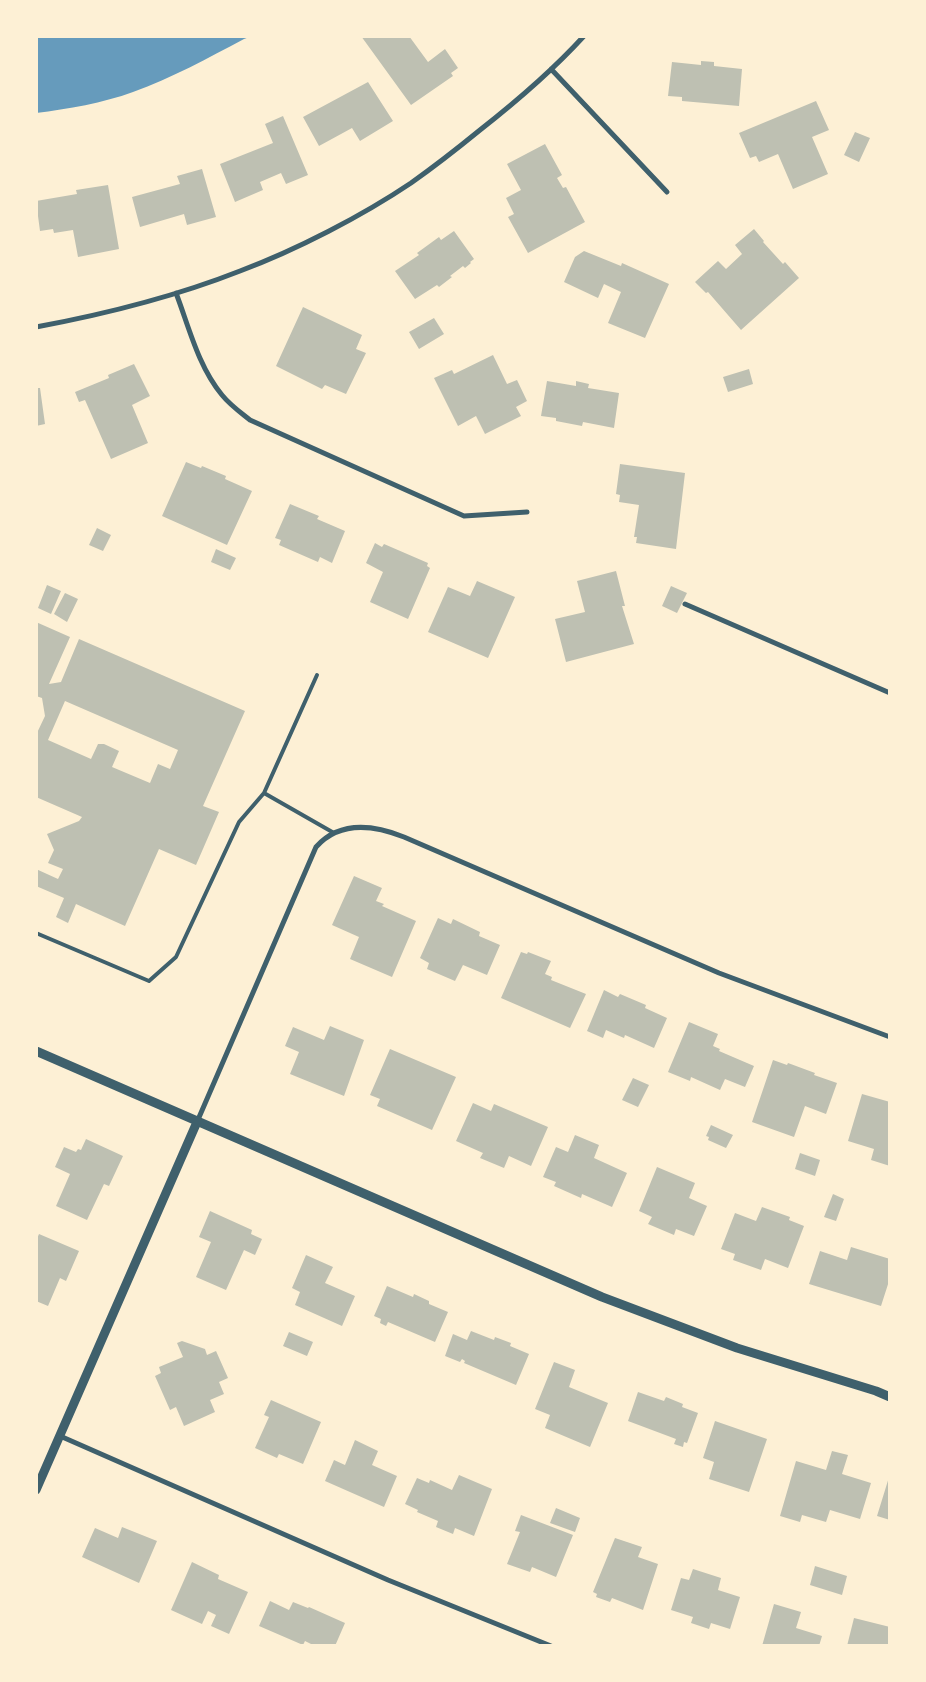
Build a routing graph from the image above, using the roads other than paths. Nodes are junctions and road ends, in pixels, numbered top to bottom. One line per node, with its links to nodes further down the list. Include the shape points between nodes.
1 (584, 36): 2 (street)
2 (551, 69): 3 (street); 4 (street, via 442,160 380,202 257,264)
3 (667, 192)
4 (176, 293): 5 (street, via 113,312); 6 (street, via 212,382 234,408 250,420 464,516)
5 (36, 327)
6 (527, 512)
7 (685, 604): 9 (street)
8 (317, 675): 10 (lane)
9 (890, 693)
10 (264, 793): 11 (lane); 12 (lane, via 239,822 176,957 149,981)
11 (334, 833): 13 (street, via 361,827 391,832 719,974); 15 (street, via 324,837 311,856)
12 (36, 933)
13 (890, 1037)
14 (36, 1051): 15 (street)
15 (197, 1122): 16 (street, via 602,1297 737,1348); 19 (street)
16 (876, 1391): 17 (street); 18 (street)
17 (890, 1393)
18 (890, 1397)
19 (60, 1436): 20 (street); 21 (street, via 388,1580)
20 (36, 1490)
21 (550, 1646)

